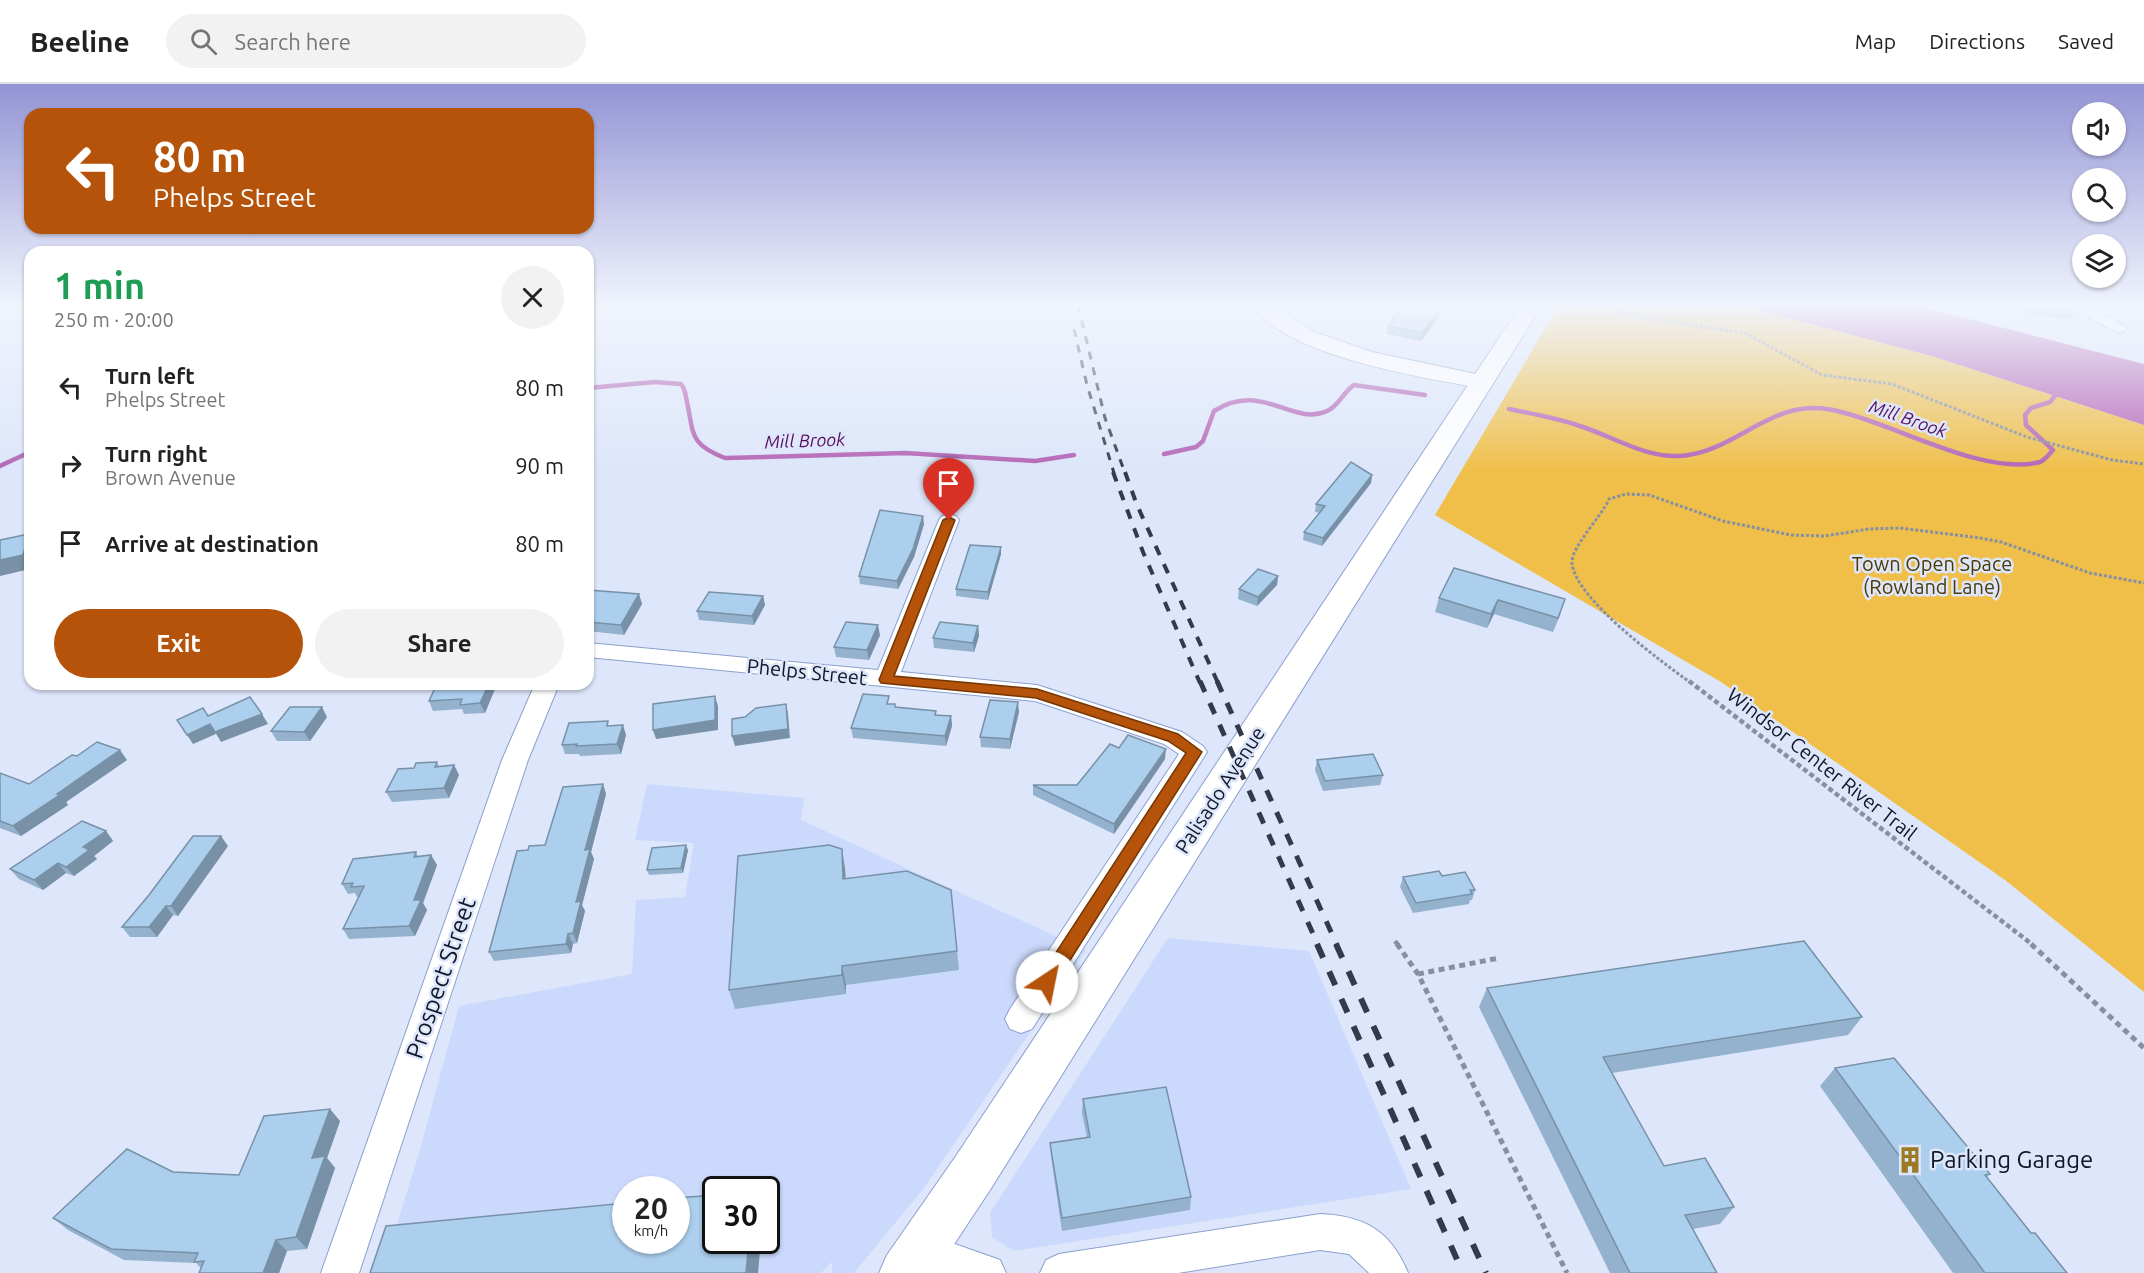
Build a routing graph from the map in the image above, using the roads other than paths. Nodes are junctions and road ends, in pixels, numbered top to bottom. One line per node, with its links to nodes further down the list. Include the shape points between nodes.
1 (1386, 360): 3 (street)
2 (1496, 360): 3 (main road, Palisado Avenue)
3 (1482, 382): 9 (main road, Palisado Avenue, via 1313,649)
4 (949, 520): 6 (street)
5 (594, 651): 6 (street, Phelps Street)
6 (886, 680): 8 (street, Phelps Street, via 1037,693 1173,738 1194,752)
7 (544, 690): 10 (street, Prospect Street, via 515,760)
8 (1022, 1019)
9 (913, 1262): 11 (street)
10 (340, 1273)
11 (987, 1273)
12 (1059, 1273): 13 (street, via 1320,1232 1344,1233 1369,1244)
13 (1389, 1273)

